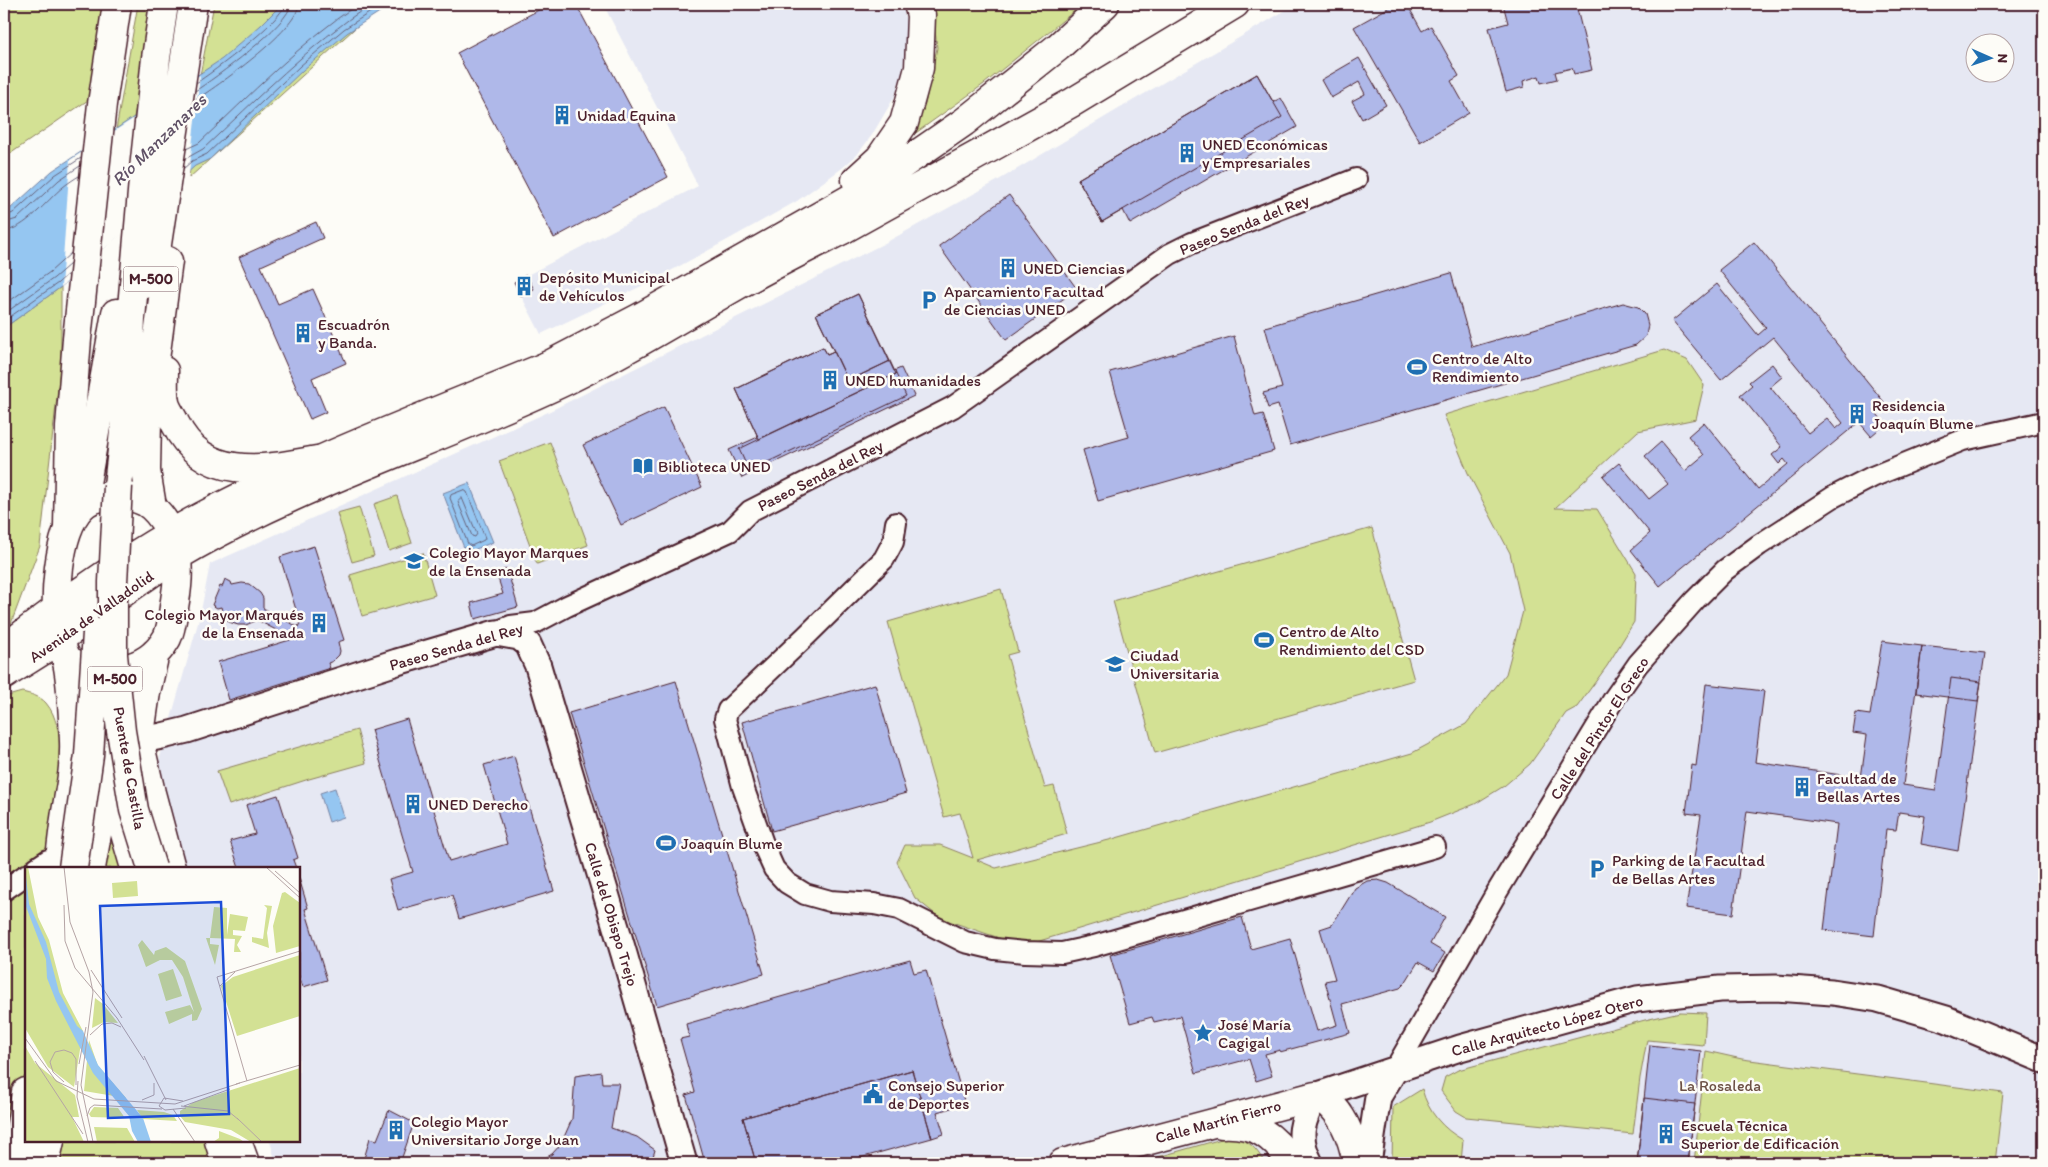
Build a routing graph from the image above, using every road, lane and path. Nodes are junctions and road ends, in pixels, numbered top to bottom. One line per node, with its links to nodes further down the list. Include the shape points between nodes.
1 (117, 4): 17 (main road, via 102,104 77,339 70,427)
2 (164, 4): 8 (main road, M-500)
3 (194, 4): 7 (main road, M-500)
4 (918, 4): 10 (main road, via 921,15 919,68 904,123 880,158 846,189)
5 (1105, 4): 10 (main road, via 1058,47 964,122 864,191)
6 (1235, 4): 19 (main road, via 1074,102 738,285 656,334 565,381 311,488 224,531)
7 (173, 142): 11 (main road, M-500); 12 (main road, M-500, via 136,372)
8 (144, 169): 12 (main road, M-500); 17 (main road, M-500, via 128,231 119,296)
9 (1356, 179): 21 (street, Paseo Senda del Rey, via 1170,254 953,407 750,511 730,532)
10 (751, 256): 14 (main road, via 547,366)
11 (162, 312): 14 (main road, M-500, via 165,402 183,439 205,458 226,467 254,470); 16 (main road, M-500, via 147,420 146,471)
12 (126, 414): 15 (main road, M-500)
13 (2044, 422): 40 (street, Calle del Pintor El Greco, via 1963,440 1872,477 1826,502 1719,576 1664,632 1615,697)
14 (317, 460): 19 (main road, via 200,518)
15 (118, 486): 33 (main road, M-500, bridge, via 100,568 91,728); 36 (main road, Puente de Castilla / M-500, bridge, via 113,656 134,810)
16 (152, 506): 17 (main road, via 137,498 101,496); 19 (main road)
17 (75, 516): 20 (main road, via 60,555)
18 (896, 523): 32 (street, via 893,542 884,559 728,710 725,719 743,787 774,869 804,894 830,901 899,909 965,942 995,949 1062,953)
19 (175, 545): 20 (main road, Avenida de Valladolid, via 95,580); 24 (main road, Avenida de Valladolid, via 147,575); 25 (main road, via 176,593 169,631)
20 (57, 608): 23 (main road, Avenida de Valladolid); 24 (main road)
21 (546, 618): 22 (street, Paseo Senda del Rey); 26 (street, Calle del Obispo Trejo, via 538,636)
22 (496, 632): 26 (street, Calle del Obispo Trejo, via 519,637 528,644); 30 (street, Paseo Senda del Rey, via 187,730)
23 (4, 649)
24 (63, 650): 25 (main road, via 83,668 106,672 135,667); 27 (main road, Avenida de Valladolid); 28 (main road)
25 (155, 653): 30 (main road)
26 (538, 666): 58 (street, Calle del Obispo Trejo)
27 (4, 675)
28 (70, 692): 29 (main road); 33 (main road, via 74,742 72,774)
29 (81, 718): 30 (street, Paseo Senda del Rey, via 102,742 117,745); 31 (main road)
30 (140, 741): 31 (main road); 37 (main road)
31 (110, 794): 34 (main road, via 98,828); 35 (main road)
32 (1435, 847)
33 (57, 866)
34 (91, 867)
35 (135, 867)
36 (152, 867)
37 (171, 867)
38 (25, 876): 39 (street)
39 (4, 890)
40 (1419, 1026): 41 (street, via 1426,1046); 43 (street, Calle del Pintor El Greco)
41 (1441, 1054): 42 (street, Calle Arquitecto López Otero, via 1637,999 1720,989 1776,988 1878,999 1946,1019); 43 (street, Calle Arquitecto López Otero)
42 (2044, 1060)
43 (1394, 1070): 44 (street, Calle Arquitecto López Otero); 63 (street, via 1378,1097)
44 (1315, 1096): 46 (main road, Calle Martín Fierro); 61 (street, via 1306,1114 1301,1139); 62 (main road, via 1323,1098 1337,1113 1348,1131)
45 (25, 1098): 52 (main road)
46 (1204, 1124): 59 (main road, Calle Martín Fierro); 60 (main road, via 1230,1123 1262,1131 1274,1139)
47 (33, 1142): 53 (main road)
48 (50, 1142): 54 (main road)
49 (219, 1142): 55 (main road)
50 (237, 1142): 56 (main road)
51 (250, 1142): 57 (main road)
52 (15, 1163)
53 (29, 1163)
54 (45, 1163)
55 (226, 1163)
56 (244, 1163)
57 (257, 1163)
58 (684, 1163)
59 (1063, 1163)
60 (1292, 1163)
61 (1310, 1163)
62 (1357, 1163)
63 (1368, 1163)

